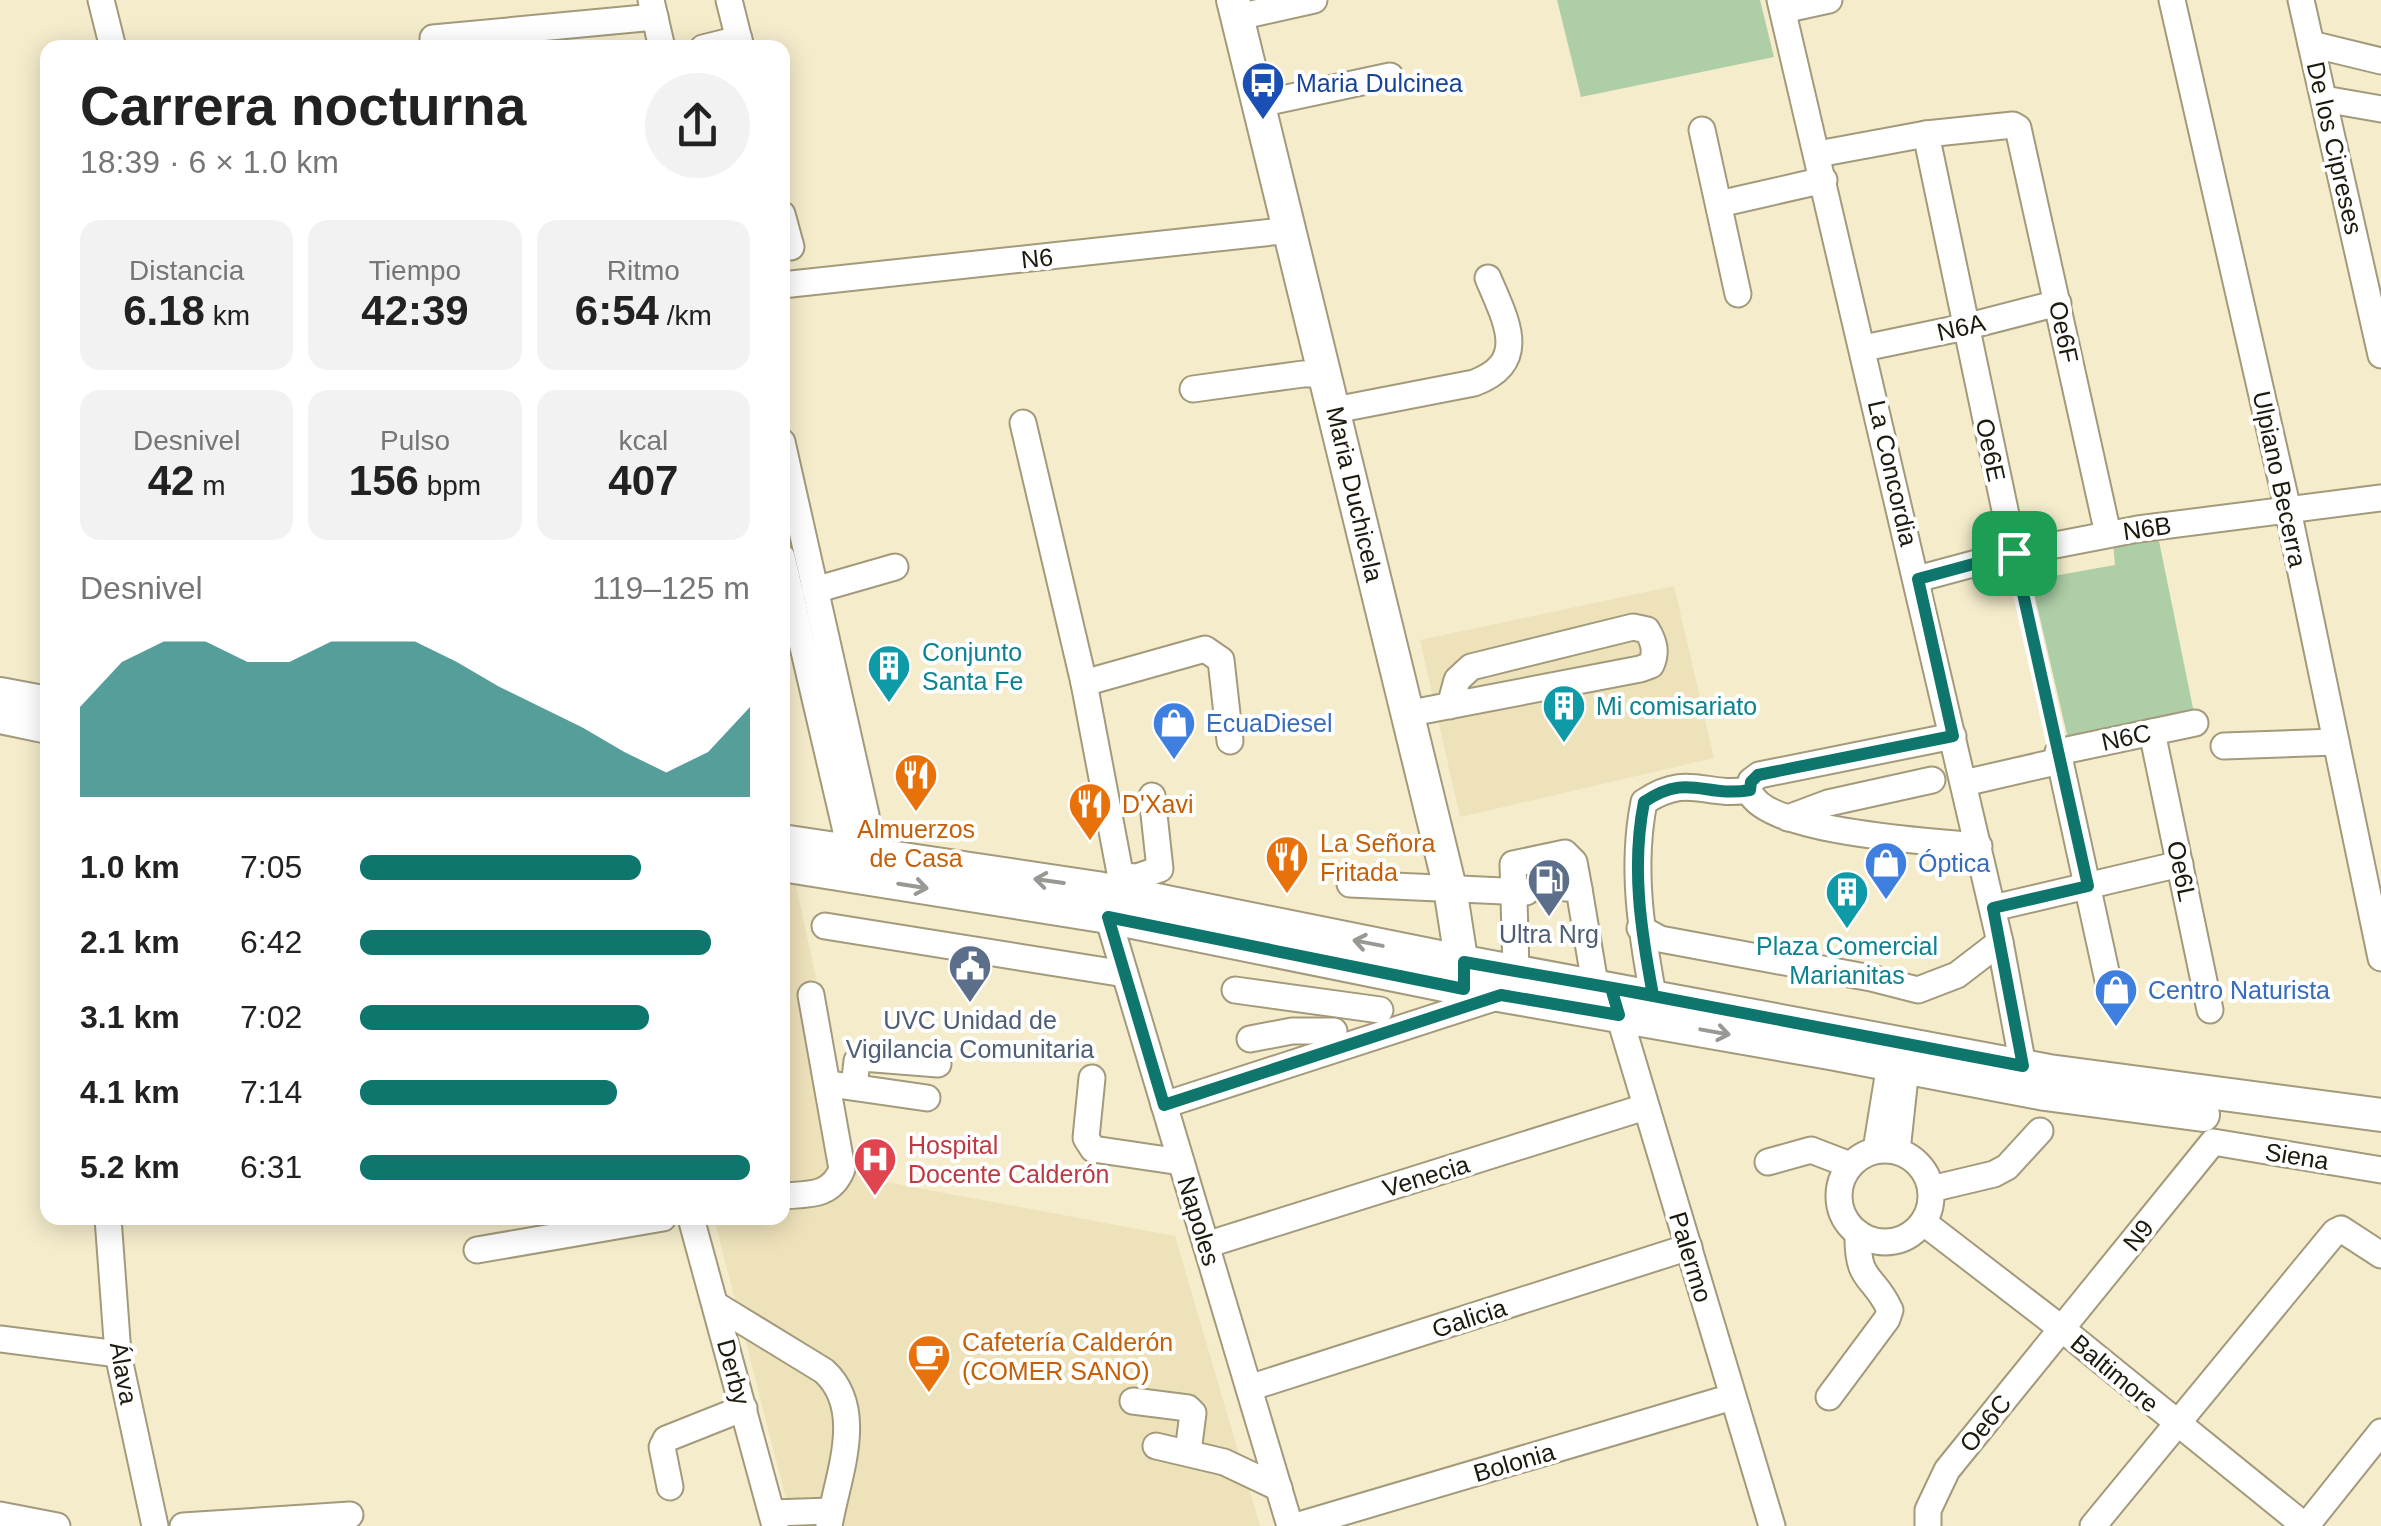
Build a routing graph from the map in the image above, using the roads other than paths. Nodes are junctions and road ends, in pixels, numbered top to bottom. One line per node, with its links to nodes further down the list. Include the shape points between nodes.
1 (100, 0): 11 (street)
2 (729, 0): 13 (street)
3 (1314, 0): 9 (street)
4 (1828, 0): 7 (street)
5 (2172, 0): 41 (street, Ulpiano Becerra)
6 (2301, 0): 14 (street, De los Cipreses)
7 (1782, 5): 22 (street, La Concordia)
8 (653, 8): 10 (street); 12 (street)
9 (1236, 9): 18 (main road, Maria Duchicela)
10 (433, 38)
11 (111, 40)
12 (660, 40)
13 (739, 40)
14 (2311, 44): 15 (street); 17 (street, De los Cipreses)
15 (2381, 61)
16 (1390, 76): 18 (street)
17 (2324, 99): 19 (street); 26 (street, De los Cipreses)
18 (1259, 104): 25 (main road, Maria Duchicela)
19 (2381, 109)
20 (1702, 130): 24 (street)
21 (1926, 134): 22 (street); 30 (street, Oe6F, via 2013,125 2019,130); 32 (street, Oe6E)
22 (1818, 154): 23 (street, La Concordia)
23 (1824, 180): 24 (street); 33 (street, La Concordia)
24 (1719, 204): 29 (street)
25 (1291, 230): 28 (street, N6); 35 (main road, Maria Duchicela)
26 (2369, 247): 31 (street, De los Cipreses)
27 (1488, 278): 37 (street, via 1510,330 1508,357 1494,376)
28 (790, 284)
29 (1738, 294)
30 (2058, 303): 32 (street, N6A); 42 (street, Oe6F)
31 (2375, 303): 34 (street, De los Cipreses)
32 (1965, 327): 33 (street, N6A); 43 (street, Oe6E)
33 (1864, 348): 45 (street, La Concordia)
34 (2381, 354)
35 (1326, 374): 36 (street); 37 (main road, Maria Duchicela)
36 (1193, 390)
37 (1335, 410): 52 (main road, Maria Duchicela)
38 (1023, 423): 48 (street, Napoles)
39 (790, 478): 46 (street)
40 (2381, 498): 41 (street, N6B)
41 (2288, 510): 42 (street, N6B); 59 (street, Ulpiano Becerra)
42 (2108, 534): 43 (street, N6B)
43 (2014, 553): 45 (street, N6B)
44 (894, 567): 46 (street)
45 (1918, 579): 57 (street, La Concordia)
46 (815, 590): 68 (street, via 866,814)
47 (790, 592): 68 (street)
48 (1084, 684): 58 (street, via 1205,649 1221,660); 76 (street, Napoles)
49 (0, 694): 50 (main road)
50 (40, 702)
51 (1450, 706): 51 (street, via 1650,665 1653,639 1633,627 1470,667 1457,680); 52 (street)
52 (1406, 714): 74 (main road, Maria Duchicela)
53 (0, 717): 55 (main road)
54 (2194, 723): 56 (street, N6C)
55 (40, 725)
56 (2152, 732): 61 (street, N6C); 70 (street, Oe6L)
57 (1953, 736): 63 (street, La Concordia); 64 (street, via 1758,775)
58 (1230, 741)
59 (2336, 742): 60 (street); 81 (street, Ulpiano Becerra)
60 (2224, 746)
61 (2059, 756): 63 (street, N6C); 73 (street)
62 (1932, 780): 66 (street, via 1828,802)
63 (1964, 783): 69 (street, La Concordia)
64 (1750, 790): 66 (street, via 1760,805); 79 (street, via 1677,786 1644,802)
65 (1152, 796): 76 (street, via 1160,869)
66 (1788, 818): 69 (street)
67 (790, 841): 68 (main road)
68 (848, 842): 76 (main road, one-way to 68)
69 (1978, 846): 77 (street, La Concordia)
70 (2180, 864): 73 (street); 94 (street, Oe6L)
71 (790, 866): 76 (main road, one-way to 76)
72 (1350, 884): 74 (street)
73 (2088, 886): 77 (street); 91 (street)
74 (1450, 888): 75 (street); 84 (main road, Maria Duchicela)
75 (1520, 892): 85 (street); 89 (street, Palermo, via 1514,864 1565,853 1574,862 1570,888)
76 (1118, 896): 82 (main road); 83 (street, Napoles); 84 (main road, one-way to 76)
77 (1993, 908): 80 (street, La Concordia)
78 (825, 926): 83 (street)
79 (1640, 928): 80 (street, via 1660,939 1918,990 1957,974); 88 (street)
80 (2000, 942): 100 (street, La Concordia)
81 (2381, 958)
82 (1327, 961): 84 (main road); 92 (street)
83 (1125, 974): 105 (street, Napoles)
84 (1464, 975): 85 (main road)
85 (1508, 983): 89 (main road); 105 (street)
86 (1235, 990): 90 (street)
87 (811, 995): 102 (street)
88 (1653, 995): 89 (main road); 100 (main road)
89 (1608, 996): 99 (main road, one-way to 99); 106 (street, Palermo)
90 (1292, 998): 92 (street); 95 (street)
91 (2112, 999)
92 (1322, 1002): 93 (street)
93 (1380, 1010)
94 (2210, 1010)
95 (1292, 1031): 96 (street); 97 (street)
96 (1334, 1032)
97 (1250, 1038)
98 (938, 1064): 103 (street, via 862,1058)
99 (1899, 1066): 109 (main road, via 2062,1097); 111 (street)
100 (2023, 1066): 107 (main road)
101 (1092, 1078): 112 (street, via 1086,1138 1093,1149)
102 (827, 1084): 103 (street); 117 (street, via 842,1169 825,1193)
103 (854, 1087): 104 (street)
104 (927, 1098)
105 (1164, 1105): 112 (street, Napoles)
106 (1645, 1107): 123 (street, Venecia); 124 (street, Palermo)
107 (2381, 1115)
108 (2040, 1131): 116 (street, via 1994,1174)
109 (2381, 1136)
110 (2213, 1142): 115 (street, Siena); 128 (street, N9)
111 (1886, 1150): 114 (street); 116 (street, via 1914,1159)
112 (1181, 1162): 123 (street, Napoles)
113 (1768, 1162): 114 (street, via 1811,1150)
114 (1850, 1165): 122 (street, via 1839,1193)
115 (2381, 1170)
116 (1931, 1190): 118 (street)
117 (790, 1195)
118 (1923, 1222): 122 (street, via 1886,1242); 128 (street, Baltimore)
119 (109, 1225): 130 (street, Álava)
120 (623, 1225): 125 (street)
121 (693, 1225): 127 (street, Derby)
122 (1858, 1233): 133 (street, via 1866,1279 1890,1310)
123 (1206, 1245): 131 (street, Napoles)
124 (1688, 1247): 131 (street, Galicia); 132 (street, Palermo)
125 (477, 1250)
126 (2381, 1255): 136 (street, via 2341,1229)
127 (716, 1304): 135 (street, Derby); 144 (street, via 837,1383 848,1416)
128 (2062, 1329): 136 (street, Baltimore); 151 (street, Oe6C, via 1946,1470)
129 (0, 1339): 130 (street)
130 (118, 1354): 147 (street, Álava)
131 (1249, 1388): 141 (street, Napoles)
132 (1732, 1397): 149 (street, Bolonia); 150 (street, Palermo)
133 (1829, 1397)
134 (1132, 1401): 139 (street, via 1188,1408)
135 (744, 1408): 140 (street, via 666,1438); 145 (street, Derby)
136 (2176, 1423): 152 (street); 153 (street, Baltimore)
137 (2381, 1432): 153 (street)
138 (1156, 1446): 139 (street)
139 (1188, 1452): 141 (street)
140 (670, 1487)
141 (1279, 1488): 149 (street, Napoles)
142 (0, 1516): 146 (street)
143 (350, 1516): 148 (street)
144 (830, 1518): 145 (street)
145 (773, 1520)
146 (58, 1526)
147 (155, 1526)
148 (183, 1526)
149 (1293, 1526)
150 (1772, 1526)
151 (1928, 1526)
152 (2093, 1526)
153 (2305, 1526)

